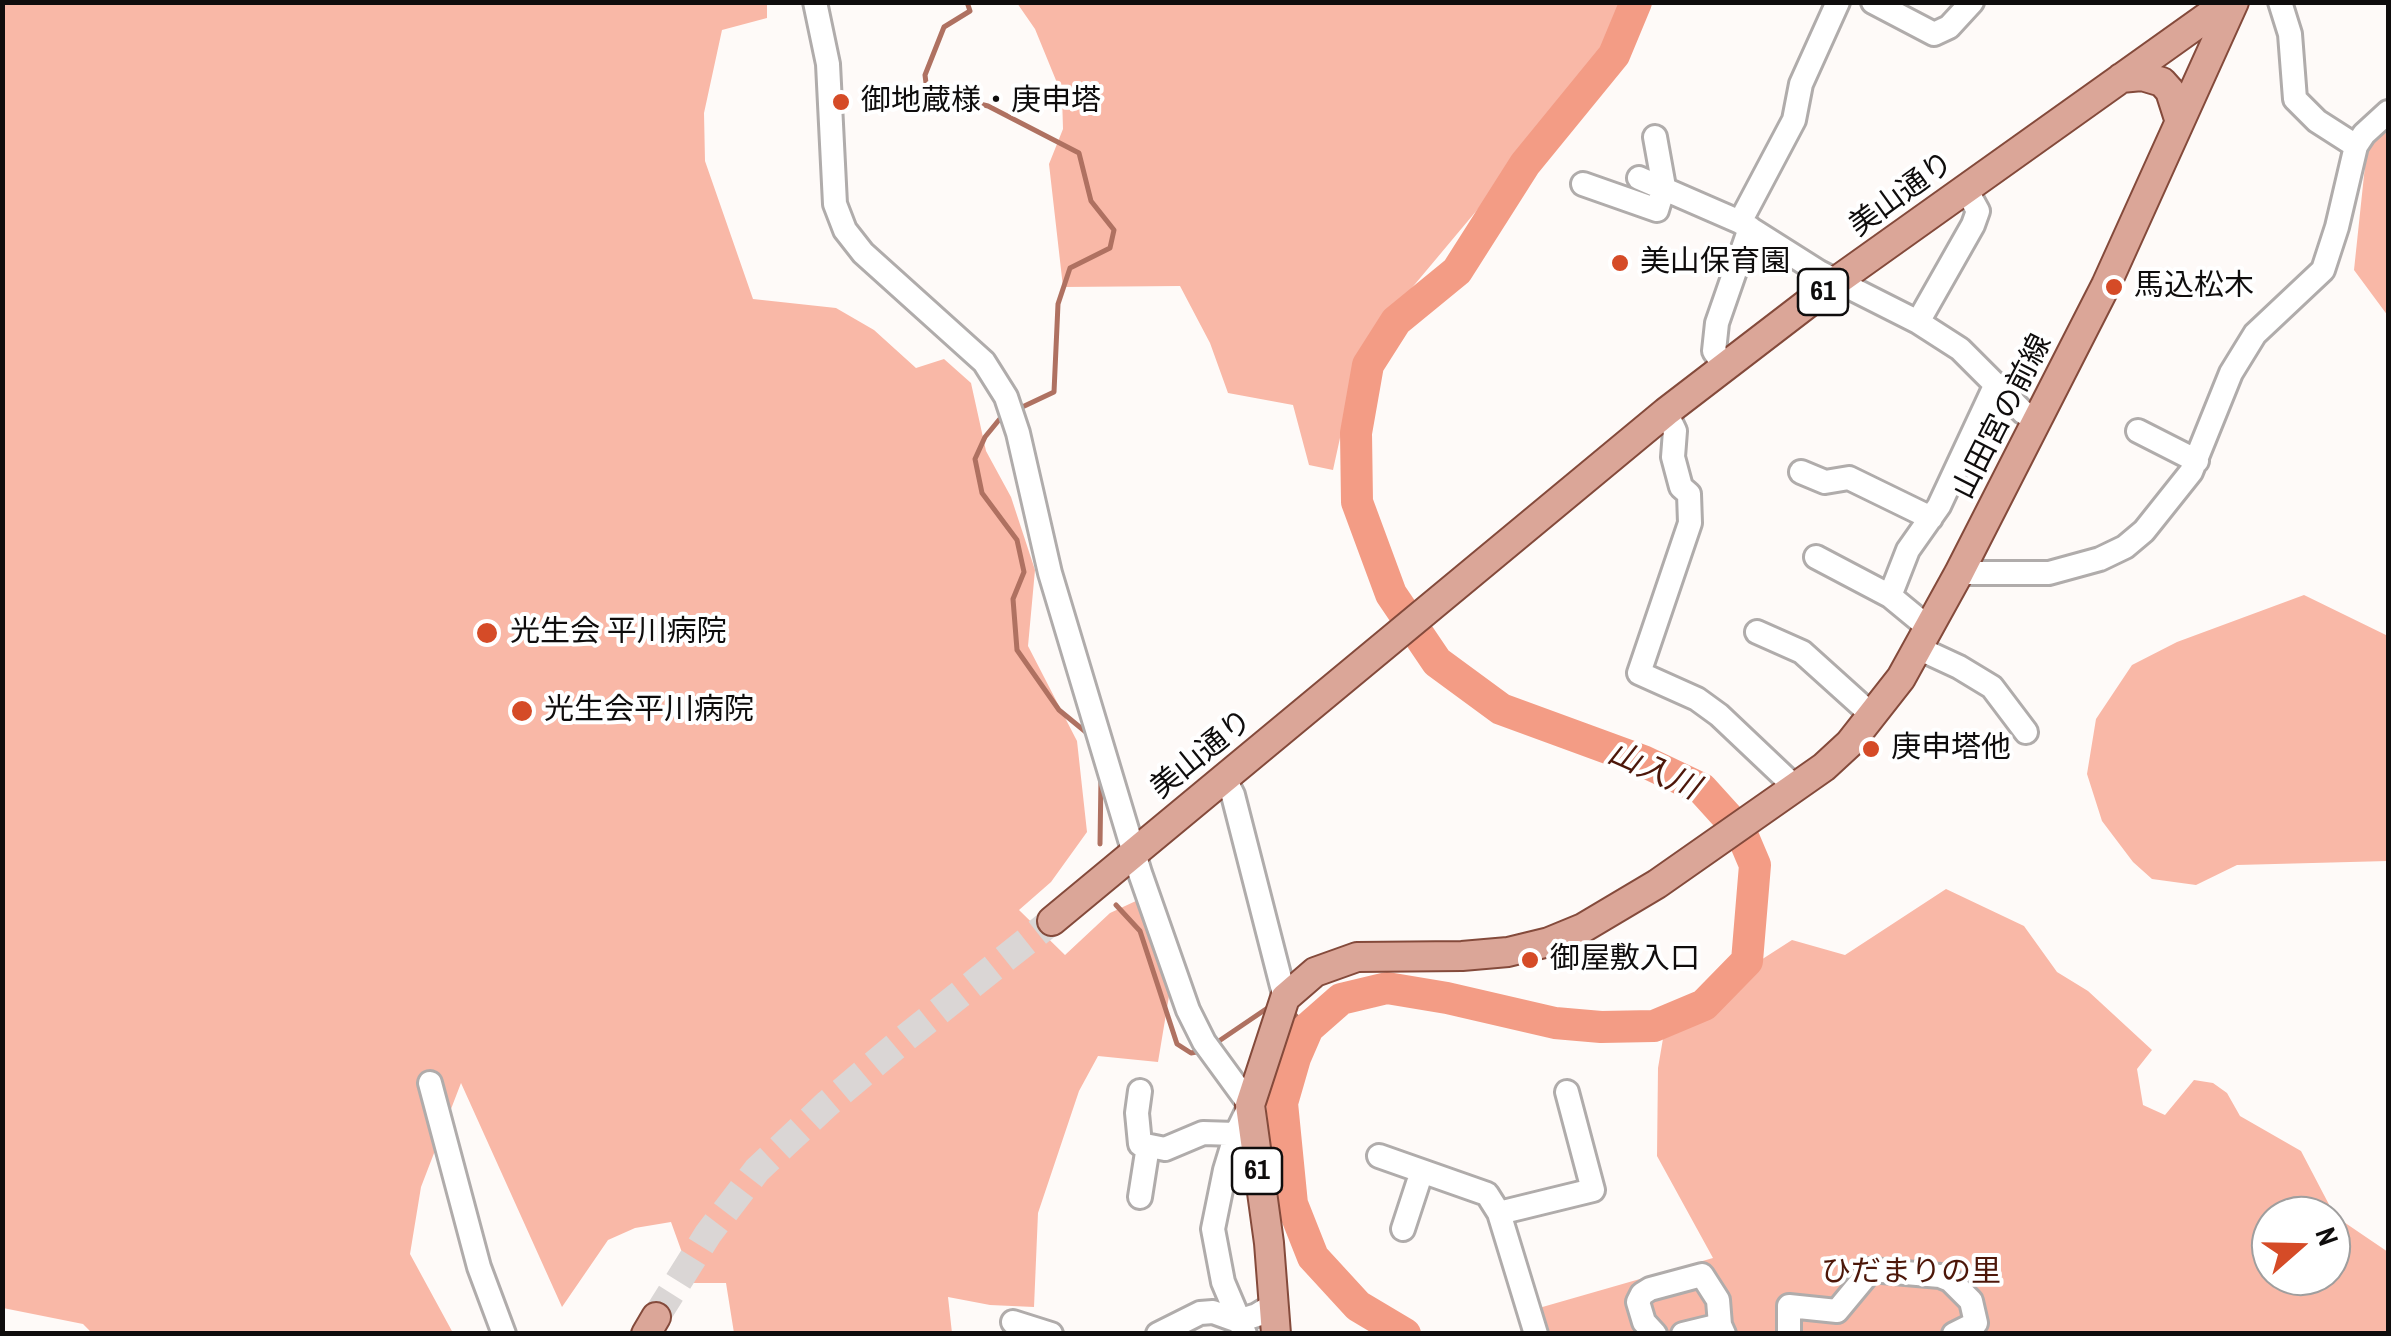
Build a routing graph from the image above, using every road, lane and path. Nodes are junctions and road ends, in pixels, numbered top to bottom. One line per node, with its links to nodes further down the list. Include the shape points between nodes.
1 (815, 2): 36 (street, via 828,64 835,204 863,252 997,379)
2 (1838, 2): 16 (street)
3 (1873, 2): 4 (street, via 1934,34)
4 (1972, 2)
5 (2231, 2): 7 (main road, 美山通り / 61); 9 (main road, 山田宮の前線 / 61)
6 (2280, 2): 11 (street, via 2296,99)
7 (2121, 78): 9 (main road, via 2162,82); 15 (main road, 美山通り / 61)
8 (2388, 112): 11 (street)
9 (2179, 119): 22 (main road, 山田宮の前線 / 61)
10 (1656, 137): 14 (street)
11 (2356, 146): 24 (street, via 2323,270 2244,351)
12 (1639, 178): 14 (street)
13 (1583, 184): 14 (street, via 1657,210)
14 (1664, 187): 16 (street)
15 (1966, 189): 17 (main road, 美山通り / 61); 18 (street, via 1978,211 1974,224)
16 (1745, 225): 17 (street); 19 (street, via 1717,322 1714,351)
17 (1838, 280): 18 (street); 19 (main road, 美山通り / 61)
18 (1918, 322): 20 (street)
19 (1724, 367): 21 (main road, 美山通り / 61)
20 (1996, 384): 22 (street); 26 (street)
21 (1666, 412): 34 (main road, 美山通り / 61); 35 (street, via 1675,431 1673,458 1690,494 1690,523 1639,673 1719,715)
22 (2038, 421): 28 (main road, 山田宮の前線 / 61)
23 (2138, 430): 24 (street)
24 (2197, 461): 28 (street, via 2144,531 2100,559 2049,572)
25 (1801, 472): 26 (street, via 1825,482 1848,478)
26 (1930, 518): 29 (street)
27 (1816, 557): 29 (street)
28 (1959, 573): 31 (main road, 山田宮の前線 / 61)
29 (1890, 596): 31 (street)
30 (1757, 632): 32 (street, via 1802,652)
31 (1924, 638): 32 (main road, 山田宮の前線 / 61); 33 (street, via 1992,686)
32 (1873, 716): 35 (main road, 山田宮の前線 / 61)
33 (2020, 724)
34 (1225, 778): 36 (main road, 美山通り / 61); 38 (street)
35 (1795, 787): 38 (main road, 山田宮の前線 / 61, via 1583,928 1508,952 1357,957 1315,972)
36 (1135, 853): 37 (main road, 美山通り / 61); 42 (street, via 1188,1010)
37 (1052, 921)
38 (1282, 1004): 42 (main road, 61)
39 (430, 1083): 55 (street, via 479,1268)
40 (1140, 1091): 44 (street, via 1140,1144)
41 (1567, 1092): 48 (street, via 1593,1190)
42 (1250, 1105): 43 (street, 61); 50 (main road, 61)
43 (1236, 1134): 44 (street, via 1203,1133 1166,1149); 52 (street, 61, via 1213,1229)
44 (1148, 1146): 47 (street)
45 (1380, 1156): 46 (street)
46 (1422, 1170): 48 (street, via 1487,1194); 49 (street)
47 (1140, 1198)
48 (1499, 1213): 53 (street)
49 (1403, 1229)
50 (1275, 1304): 52 (street); 58 (main road, 61)
51 (1013, 1322): 56 (street)
52 (1241, 1327): 57 (street, via 1213,1312 1200,1313)
53 (1541, 1328)
54 (1722, 1329): 59 (street, via 1718,1300 1702,1275 1642,1294 1644,1322); 60 (street)
55 (504, 1334)
56 (1052, 1334)
57 (1158, 1334)
58 (1276, 1334)
59 (1655, 1334)
60 (1683, 1334)
61 (1789, 1334): 62 (street, via 1789,1306 1837,1311 1871,1270 1950,1280 1972,1300 1976,1323)
62 (1954, 1334)

